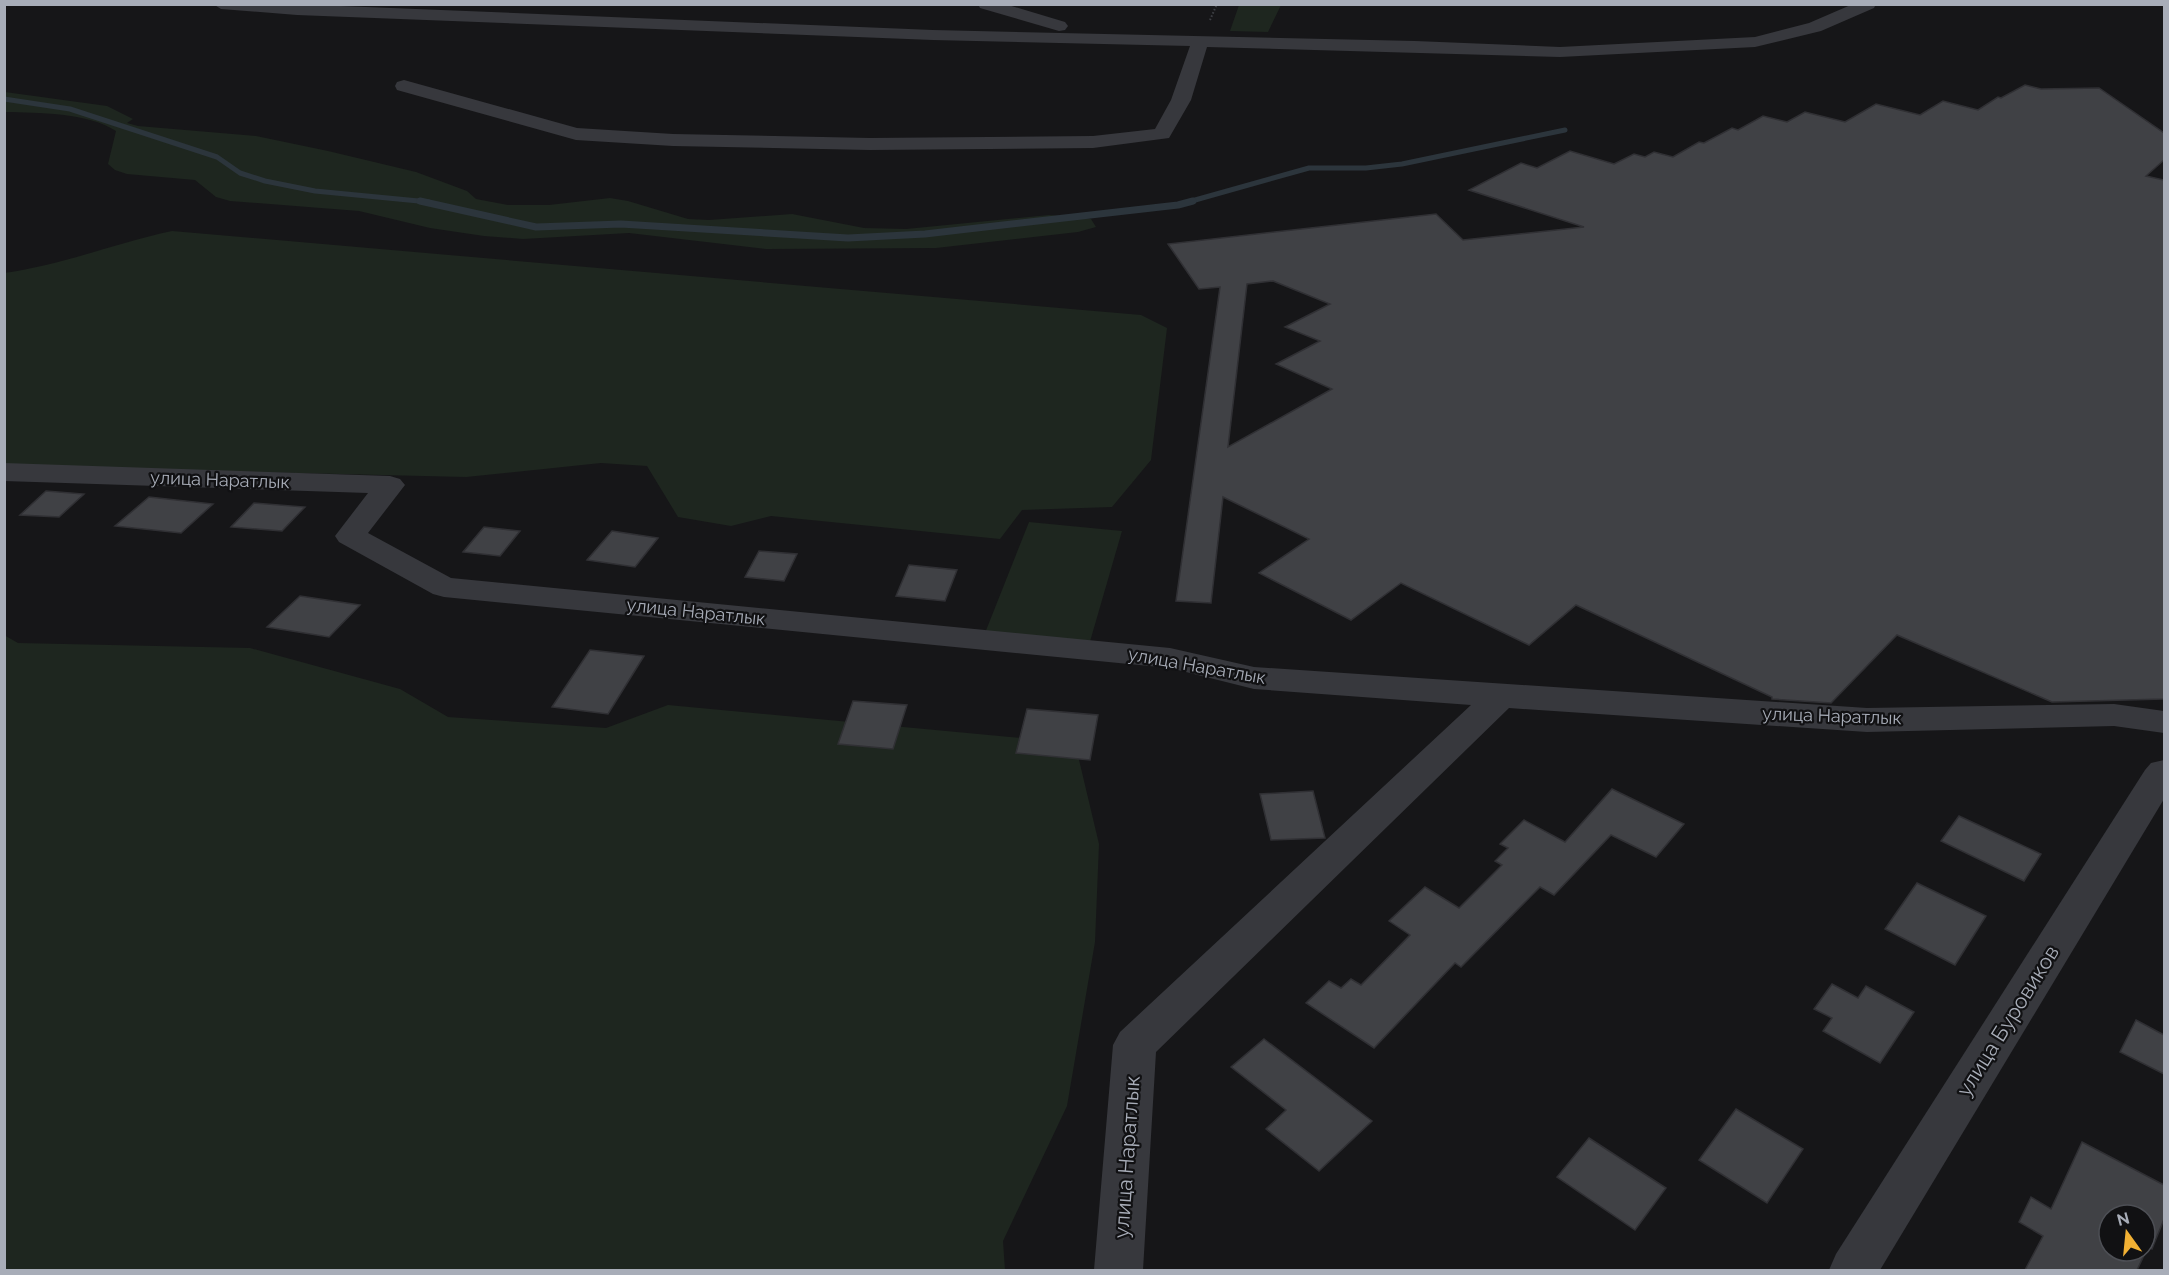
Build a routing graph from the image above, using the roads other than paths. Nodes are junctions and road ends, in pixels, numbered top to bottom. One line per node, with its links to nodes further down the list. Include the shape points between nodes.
1 (221, 4): 4 (street)
2 (986, 4): 4 (street)
3 (1868, 4): 5 (street, via 1815,27 1755,42 1673,47 1560,52)
4 (1101, 39): 5 (street)
5 (1200, 41): 6 (street, via 1181,100 1162,134 1093,142 858,144 576,134)
6 (404, 86)
7 (4, 472): 8 (street, улица Наратлык, via 390,486 350,536 444,587 1170,658 1254,678)
8 (1500, 696): 9 (street, улица Наратлык, via 1867,720 2114,715); 11 (street, улица Наратлык, via 1135,1045)
9 (2164, 722)
10 (2164, 772): 12 (street, улица Буровиков)
11 (1118, 1270)
12 (1852, 1270)

